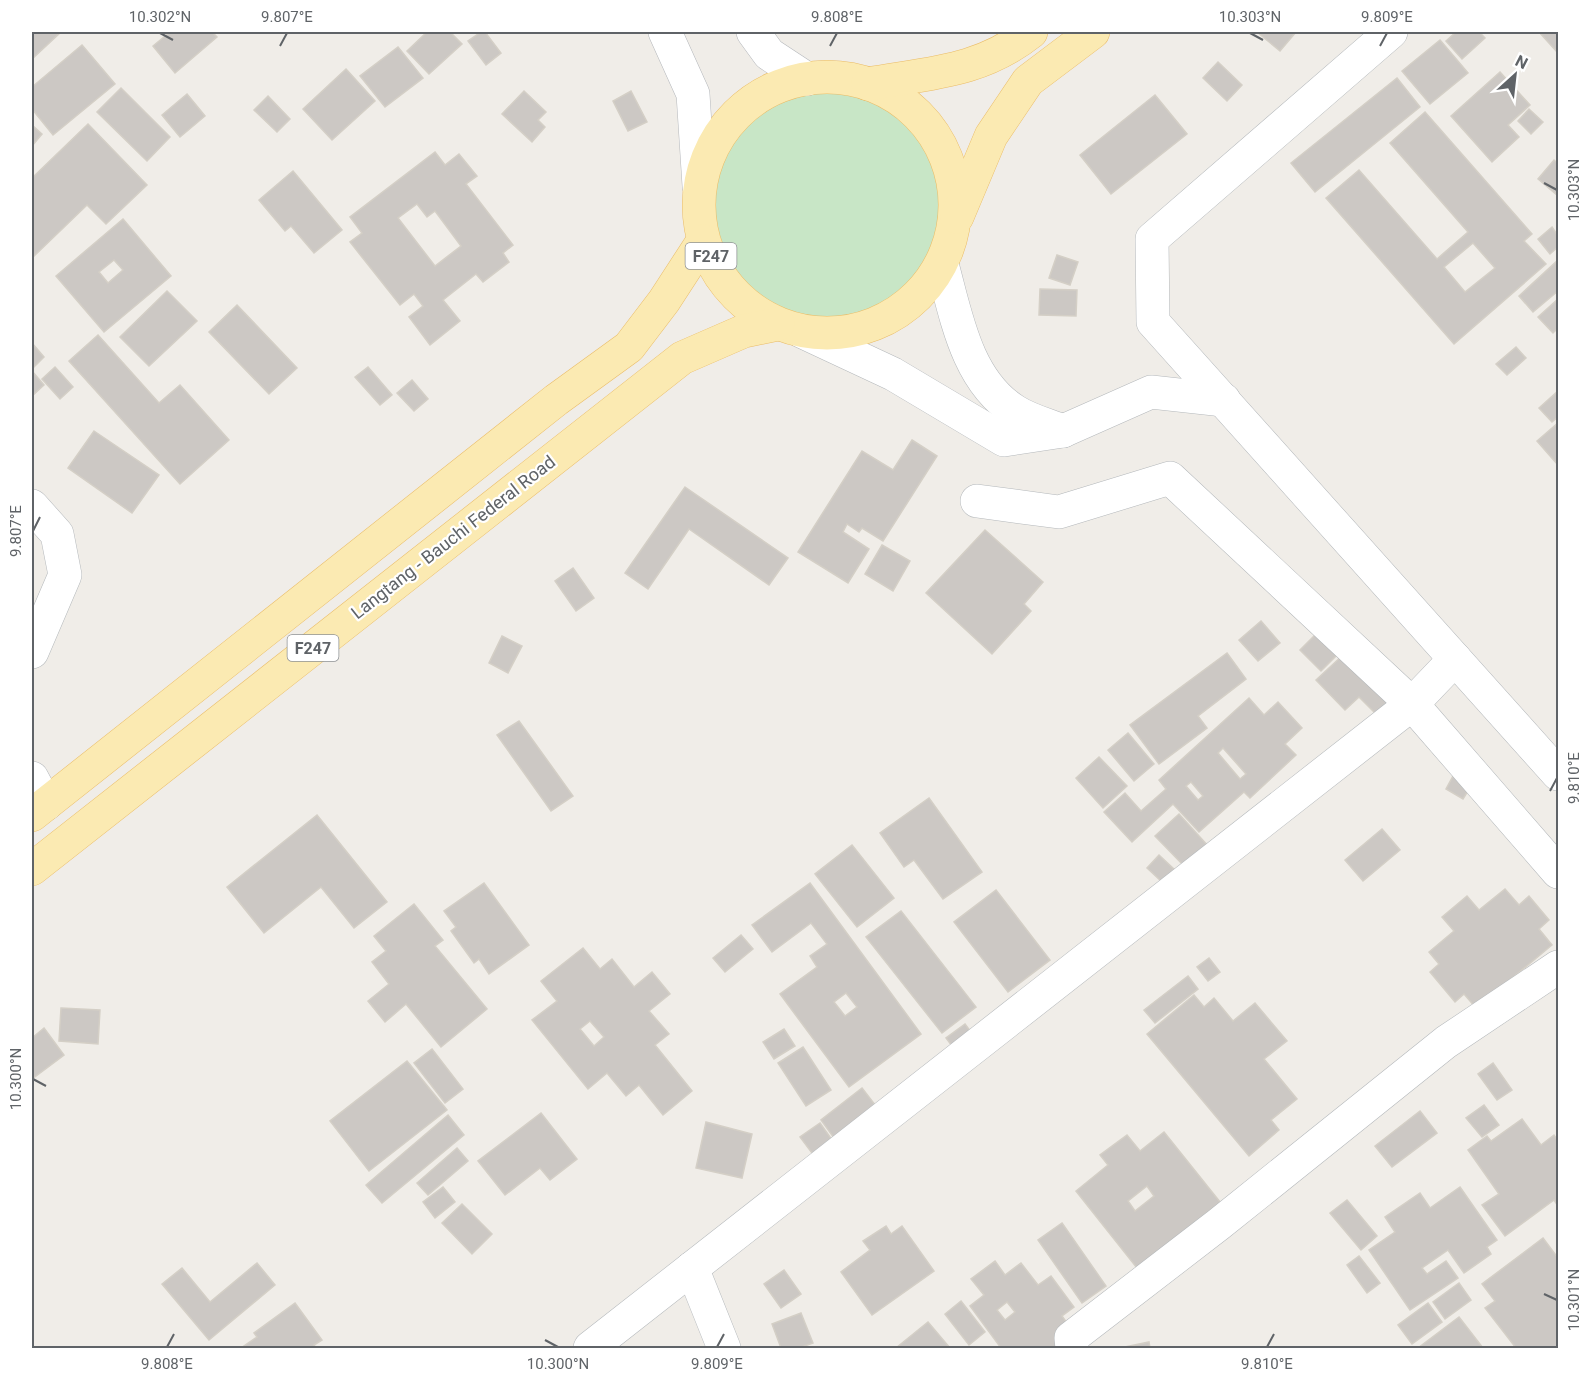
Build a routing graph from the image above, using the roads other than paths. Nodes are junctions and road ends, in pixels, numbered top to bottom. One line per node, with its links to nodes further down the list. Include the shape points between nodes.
1 (665, 32): 8 (street, via 693,94)
2 (753, 32): 6 (street, via 769,54)
3 (1031, 32): 7 (main road, F247, via 981,63)
4 (1093, 32): 9 (main road, F247, via 1028,81 991,136)
5 (1391, 32): 13 (street, via 1152,239 1153,322)
6 (807, 79): 7 (main road, F247, via 837,78); 8 (main road, F247, via 768,91 735,115 712,147)
7 (868, 84): 9 (main road, F247, via 900,100 926,124 945,154 954,189)
8 (699, 186): 10 (main road, F247)
9 (954, 224): 11 (main road, F247)
10 (703, 241): 12 (main road, F247, via 720,276 745,304); 21 (main road, F247, via 629,347)
11 (942, 264): 12 (main road, F247, via 918,297 883,321 843,333); 14 (street, via 965,345 986,383 1015,411)
12 (790, 328): 14 (street, via 893,375 1004,440); 22 (main road, Langtang - Bauchi Federal Road / F247, via 744,331 682,358)
13 (1224, 400): 14 (street, via 1151,392); 18 (street)
14 (1063, 431)
15 (977, 501): 19 (street, via 1059,513 1170,478)
16 (32, 506): 17 (street, via 57,534 66,575)
17 (32, 652)
18 (1455, 659): 19 (street); 20 (street)
19 (1412, 704): 23 (street); 25 (street)
20 (1558, 774)
21 (36, 799)
22 (32, 869)
23 (1558, 872)
24 (1558, 967): 28 (street, via 1446,1042 1071,1338)
25 (692, 1268): 26 (street); 27 (street)
26 (590, 1348)
27 (724, 1348)
28 (1072, 1348)

